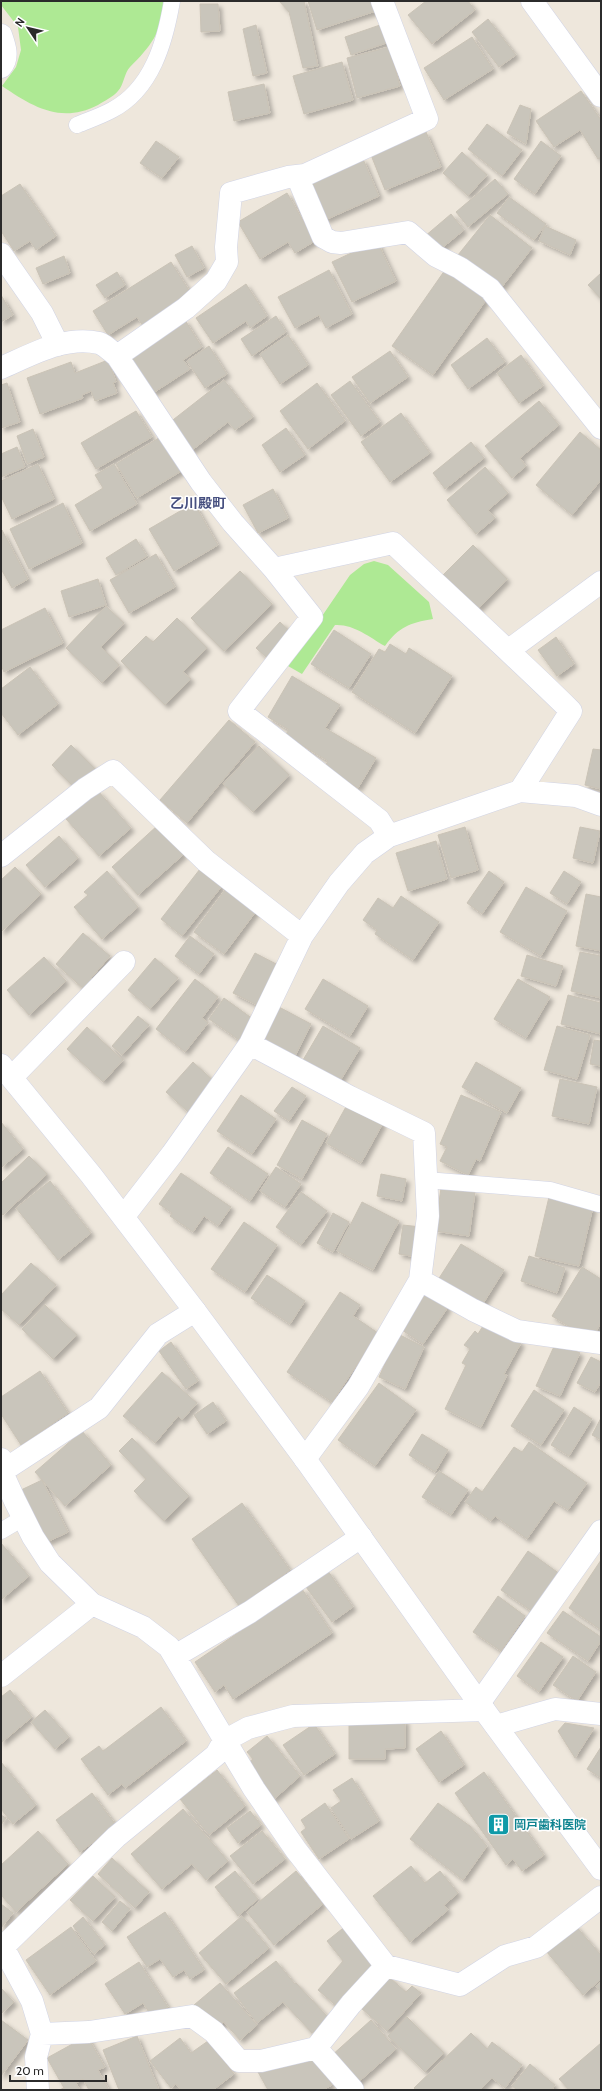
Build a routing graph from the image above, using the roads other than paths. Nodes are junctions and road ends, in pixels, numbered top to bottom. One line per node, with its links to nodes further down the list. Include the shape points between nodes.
1 (172, 1): 7 (lane, via 162,48 148,75 134,94 113,110)
2 (382, 1): 8 (street, via 427,119 305,175)
3 (540, 4): 6 (street)
4 (1, 35): 5 (street, via 6,50)
5 (1, 68)
6 (601, 96)
7 (78, 125)
8 (297, 176): 11 (street, via 231,194 227,262 216,281 186,308); 13 (street, via 323,237 327,240 341,243 408,232 436,256 460,268 490,289)
9 (1, 254): 10 (street, via 42,313)
10 (58, 345): 11 (street, via 80,341 101,343); 12 (street)
11 (117, 356): 14 (street, via 201,482)
12 (1, 368)
13 (601, 428)
14 (274, 569): 16 (street, via 393,543 489,635); 19 (street, via 312,617 238,711 379,820)
15 (601, 582): 16 (street)
16 (509, 650): 17 (street, via 571,711)
17 (520, 792): 18 (street, via 576,796); 19 (street)
18 (601, 805)
19 (389, 836): 21 (street, via 365,853 349,871)
20 (1, 856): 21 (street, via 85,789 113,771 206,861)
21 (302, 936): 23 (street)
22 (124, 962): 24 (street)
23 (250, 1044): 25 (street, via 424,1133); 27 (street, via 172,1154)
24 (7, 1071): 27 (street)
25 (426, 1180): 26 (lane, via 550,1190); 28 (street, via 428,1216)
26 (599, 1204)
27 (124, 1216): 29 (street)
28 (420, 1280): 30 (street, via 517,1331); 31 (street, via 358,1387)
29 (195, 1311): 31 (street); 32 (street, via 158,1334 99,1408)
30 (601, 1343)
31 (305, 1459): 36 (street)
32 (2, 1464): 33 (street, via 5,1479)
33 (23, 1518): 34 (lane); 37 (street, via 50,1564)
34 (1, 1531)
35 (601, 1531): 40 (street)
36 (361, 1537): 38 (street, via 250,1612); 40 (street)
37 (92, 1604): 38 (street, via 143,1626 169,1647); 39 (street)
38 (175, 1656): 42 (street)
39 (1, 1676)
40 (487, 1713): 41 (street, via 555,1709); 42 (street, via 293,1716 248,1728); 43 (street)
41 (601, 1714)
42 (224, 1741): 45 (street, via 216,1755 116,1837); 46 (street, via 296,1850)
43 (601, 1869)
44 (601, 1897): 46 (street, via 536,1947 505,1956 460,1985)
45 (2, 1948): 47 (street, via 32,2001)
46 (386, 1966): 48 (street)
47 (42, 2034): 48 (street, via 89,2032 192,2016 214,2032 239,2061 261,2061); 49 (street, via 36,2057)
48 (316, 2048): 50 (street)
49 (38, 2090)
50 (353, 2090)

